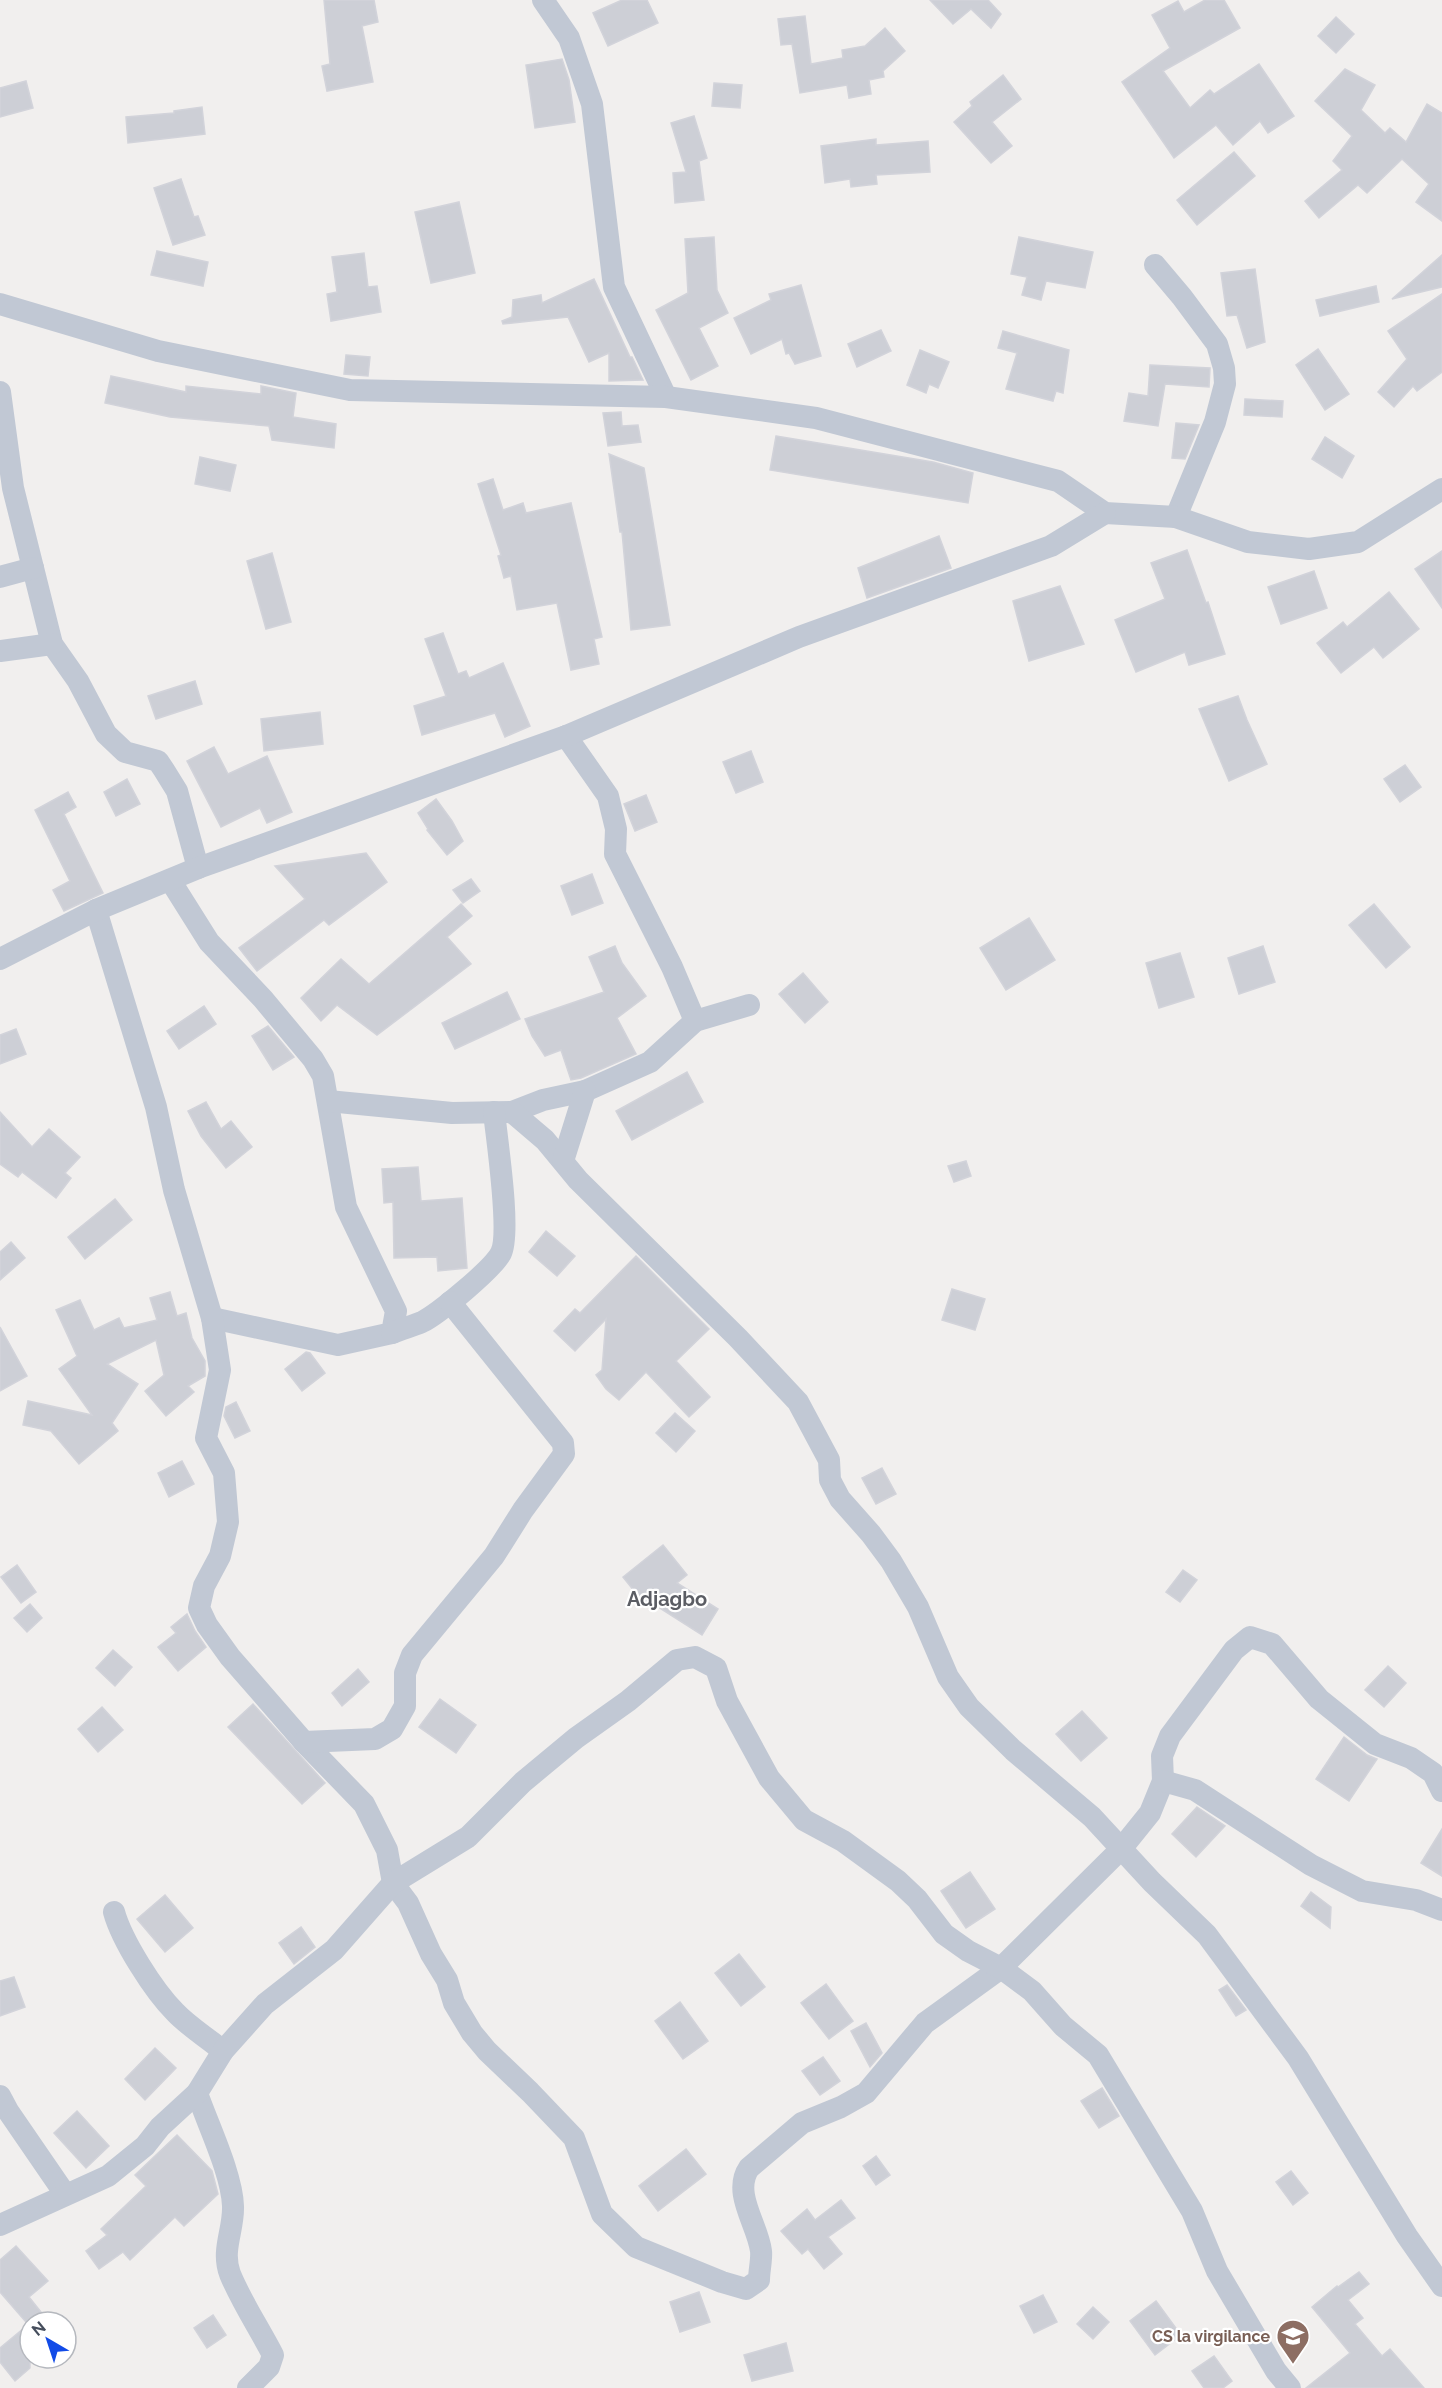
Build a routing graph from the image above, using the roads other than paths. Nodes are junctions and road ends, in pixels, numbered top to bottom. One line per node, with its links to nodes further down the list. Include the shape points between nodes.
1 (543, 0): 5 (street, via 569,38 592,104 614,287)
2 (1155, 266): 9 (street, via 1211,335 1224,368 1225,384 1215,422)
3 (0, 304): 5 (street, via 158,351 350,390)
4 (0, 392): 6 (street)
5 (666, 397): 8 (street, via 816,418 1058,481)
6 (6, 488): 10 (street)
7 (1442, 489): 9 (street, via 1358,542 1309,549 1248,542)
8 (1105, 513): 9 (street); 14 (street, via 1051,546 799,636)
9 (1176, 517)
10 (33, 568): 11 (street); 12 (street)
11 (0, 577)
12 (52, 644): 13 (street); 15 (street, via 78,681 106,734 125,752 158,760 177,791)
13 (0, 651)
14 (566, 736): 15 (street); 20 (street, via 608,796 616,829 615,854)
15 (198, 868): 16 (street)
16 (170, 880): 17 (street); 22 (street, via 209,942 314,1059 324,1076)
17 (96, 910): 18 (street); 26 (street, via 156,1107 174,1190)
18 (0, 959)
19 (749, 1005): 20 (street)
20 (695, 1021): 21 (street, via 650,1062)
21 (585, 1091): 23 (street); 24 (street)
22 (328, 1101): 23 (street, via 452,1113); 27 (street, via 346,1207 396,1311)
23 (503, 1112): 24 (street, via 545,1140); 25 (street, via 502,1252 496,1262)
24 (563, 1161): 31 (street, via 798,1402 829,1460 830,1480 840,1499 891,1561 918,1607 948,1677 969,1707 1012,1750 1092,1817)
25 (450, 1302): 27 (street, via 423,1321); 28 (street, via 563,1443 564,1455 494,1556 412,1654 405,1673 405,1706 392,1729 375,1739)
26 (212, 1318): 27 (street, via 338,1345); 28 (street, via 220,1370 206,1438 224,1473 228,1522 220,1556 204,1586 199,1608 230,1657)
27 (392, 1333)
28 (304, 1742): 32 (street, via 364,1804 387,1850)
29 (1163, 1781): 30 (street, via 1162,1756 1170,1736 1234,1650 1250,1637 1272,1644 1319,1699 1374,1744 1411,1758 1433,1773); 31 (street, via 1150,1813); 33 (street, via 1195,1790 1311,1865 1362,1891 1416,1900)
30 (1442, 1791)
31 (1121, 1849): 35 (street); 41 (street, via 1207,1935 1292,2049)
32 (393, 1883): 35 (street, via 468,1837 523,1782 677,1660 695,1657 716,1668 726,1701 769,1778 804,1820 843,1841 898,1881 944,1934); 35 (street, via 408,1903 472,2034 574,2138 602,2214 636,2247 746,2289 759,2280 762,2252 744,2195 743,2176 748,2168 802,2123 866,2092 925,2024); 36 (street, via 334,1950 265,2004)
33 (1442, 1910)
34 (114, 1912): 36 (street, via 119,1929 175,2012)
35 (1001, 1968): 43 (street, via 1032,1990 1063,2026 1098,2055 1192,2211 1217,2271 1276,2372)
36 (224, 2051): 37 (street)
37 (197, 2093): 39 (street, via 145,2146 108,2176); 42 (street, via 225,2170 233,2205 226,2246 230,2272 273,2355 269,2367)
38 (0, 2096): 39 (street)
39 (65, 2194): 40 (street)
40 (0, 2225)
41 (1442, 2286)
42 (248, 2388)
43 (1290, 2388)

